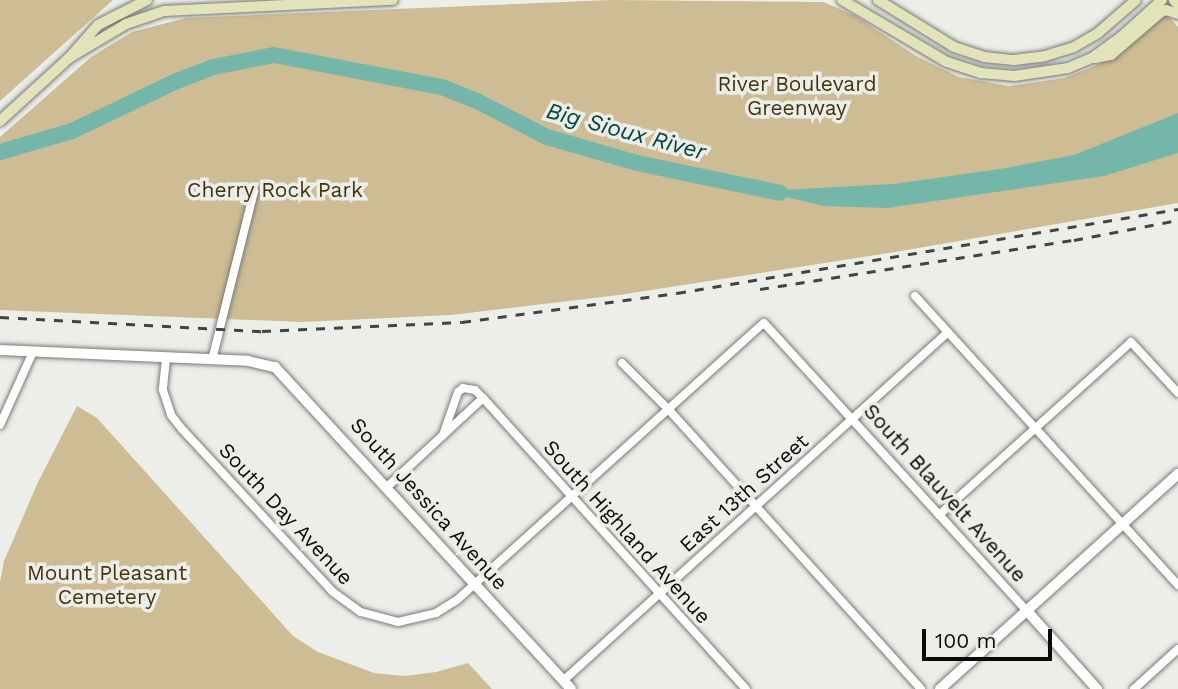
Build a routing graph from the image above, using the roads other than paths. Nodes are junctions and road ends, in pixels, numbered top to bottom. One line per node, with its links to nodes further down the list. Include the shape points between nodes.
1 (147, 0): 11 (main road, via 98,25)
2 (391, 0): 11 (main road, via 164,11 125,24)
3 (842, 0): 13 (main road, via 933,55 964,68 1014,76)
4 (878, 0): 5 (main road, via 954,47 1014,60 1045,57 1074,47)
5 (1136, 0)
6 (1152, 0): 13 (main road)
7 (1162, 0): 12 (main road)
8 (1174, 0): 9 (main road)
9 (1178, 5)
10 (1178, 14): 12 (main road, via 1161,12 1111,55)
11 (69, 58): 14 (main road)
12 (1092, 58): 13 (main road)
13 (1068, 68)
14 (0, 121)
15 (254, 191): 22 (street)
16 (915, 296): 18 (street)
17 (764, 323): 26 (street, South Day Avenue); 27 (street, South Blauvelt Avenue)
18 (948, 332): 27 (street, East 13th Street); 29 (street)
19 (0, 350): 20 (street, South Jessica Avenue)
20 (33, 352): 21 (street, South Jessica Avenue); 28 (street)
21 (166, 359): 22 (street, South Jessica Avenue); 37 (street, South Day Avenue, via 163,390 171,415 345,603 398,622 436,613)
22 (212, 360): 32 (street, South Jessica Avenue, via 267,363 284,375)
23 (622, 363): 26 (street)
24 (1178, 393): 29 (street, via 1132,342)
25 (482, 398): 30 (street); 30 (street, via 469,387 458,392); 33 (street, South Highland Avenue)
26 (669, 410): 33 (street, South Day Avenue); 34 (street)
27 (852, 419): 34 (street, East 13th Street); 35 (street, South Blauvelt Avenue)
28 (0, 425)
29 (1035, 428): 35 (street); 36 (street)
30 (443, 435): 32 (street)
31 (1178, 474): 36 (street)
32 (387, 487): 37 (street, South Jessica Avenue)
33 (573, 497): 37 (street, South Day Avenue); 39 (street, South Highland Avenue)
34 (755, 506): 39 (street, East 13th Street); 45 (street)
35 (939, 516): 40 (street, South Blauvelt Avenue)
36 (1123, 525): 38 (street); 40 (street)
37 (476, 584): 42 (street, South Jessica Avenue)
38 (1178, 585)
39 (660, 594): 42 (street, East 13th Street); 44 (street, South Highland Avenue)
40 (1027, 611): 46 (street); 47 (street, South Blauvelt Avenue)
41 (1178, 649): 48 (street)
42 (564, 680): 43 (street, South Jessica Avenue)
43 (571, 689)
44 (746, 689)
45 (921, 689)
46 (940, 689)
47 (1097, 689)
48 (1134, 689)

